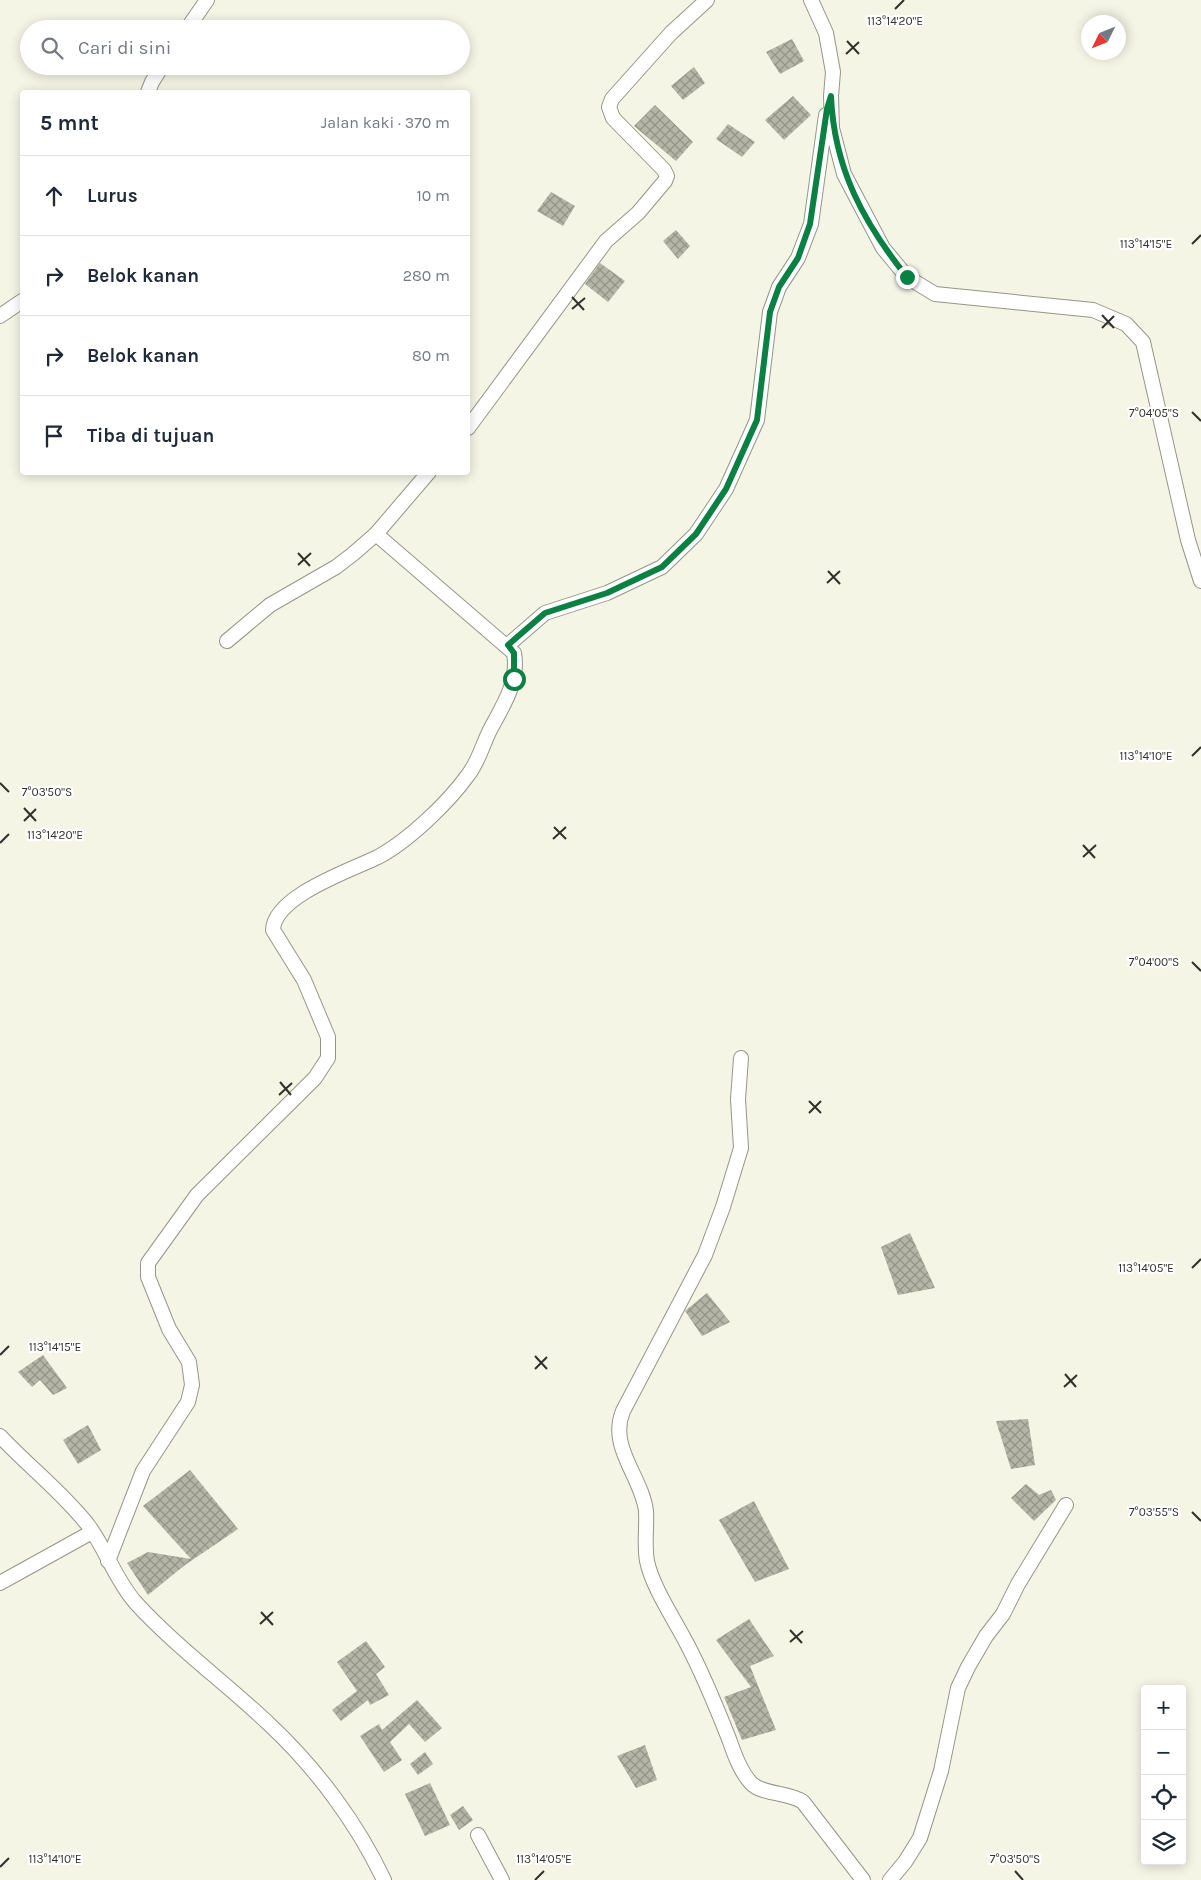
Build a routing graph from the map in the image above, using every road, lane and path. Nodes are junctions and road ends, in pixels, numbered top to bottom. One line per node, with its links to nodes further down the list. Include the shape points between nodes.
1 (207, 0): 4 (street)
2 (706, 0): 10 (street, via 654,51 609,106 613,118 667,176 638,213 606,241)
3 (811, 0): 7 (street, via 826,33 834,72)
4 (193, 20)
5 (157, 75): 6 (street)
6 (149, 90)
7 (831, 96): 13 (street, via 832,128 844,174 883,248 907,277 935,294 1093,310 1126,324 1143,342 1188,540); 15 (street, via 810,224 798,258 779,287 770,312 757,420 726,489 696,534 662,567 607,593 545,613)
8 (20, 303): 9 (street)
9 (0, 316)
10 (470, 425)
11 (426, 475): 12 (street)
12 (376, 534): 14 (street, via 336,566 270,605); 15 (street, via 483,628)
13 (1201, 581)
14 (227, 641)
15 (508, 645): 20 (street, via 514,653 514,679 502,710 464,780 400,844 305,892 277,915 273,930 304,980 328,1037 328,1058 315,1078 197,1195 148,1263 148,1277 169,1329 189,1362 192,1385 188,1402 140,1477)
16 (740, 1058): 25 (street, via 741,1148 723,1207 705,1255 623,1411 619,1429 627,1462 646,1511 647,1561 697,1662 736,1758 751,1783 757,1787 803,1802)
17 (0, 1436): 19 (street)
18 (1066, 1505): 26 (street, via 958,1688 941,1771 920,1838)
19 (92, 1532): 20 (street); 21 (street)
20 (108, 1560): 23 (street, via 122,1586 153,1620 305,1760 344,1812)
21 (0, 1583)
22 (478, 1834): 24 (street)
23 (384, 1880)
24 (502, 1880)
25 (863, 1880)
26 (890, 1880)

